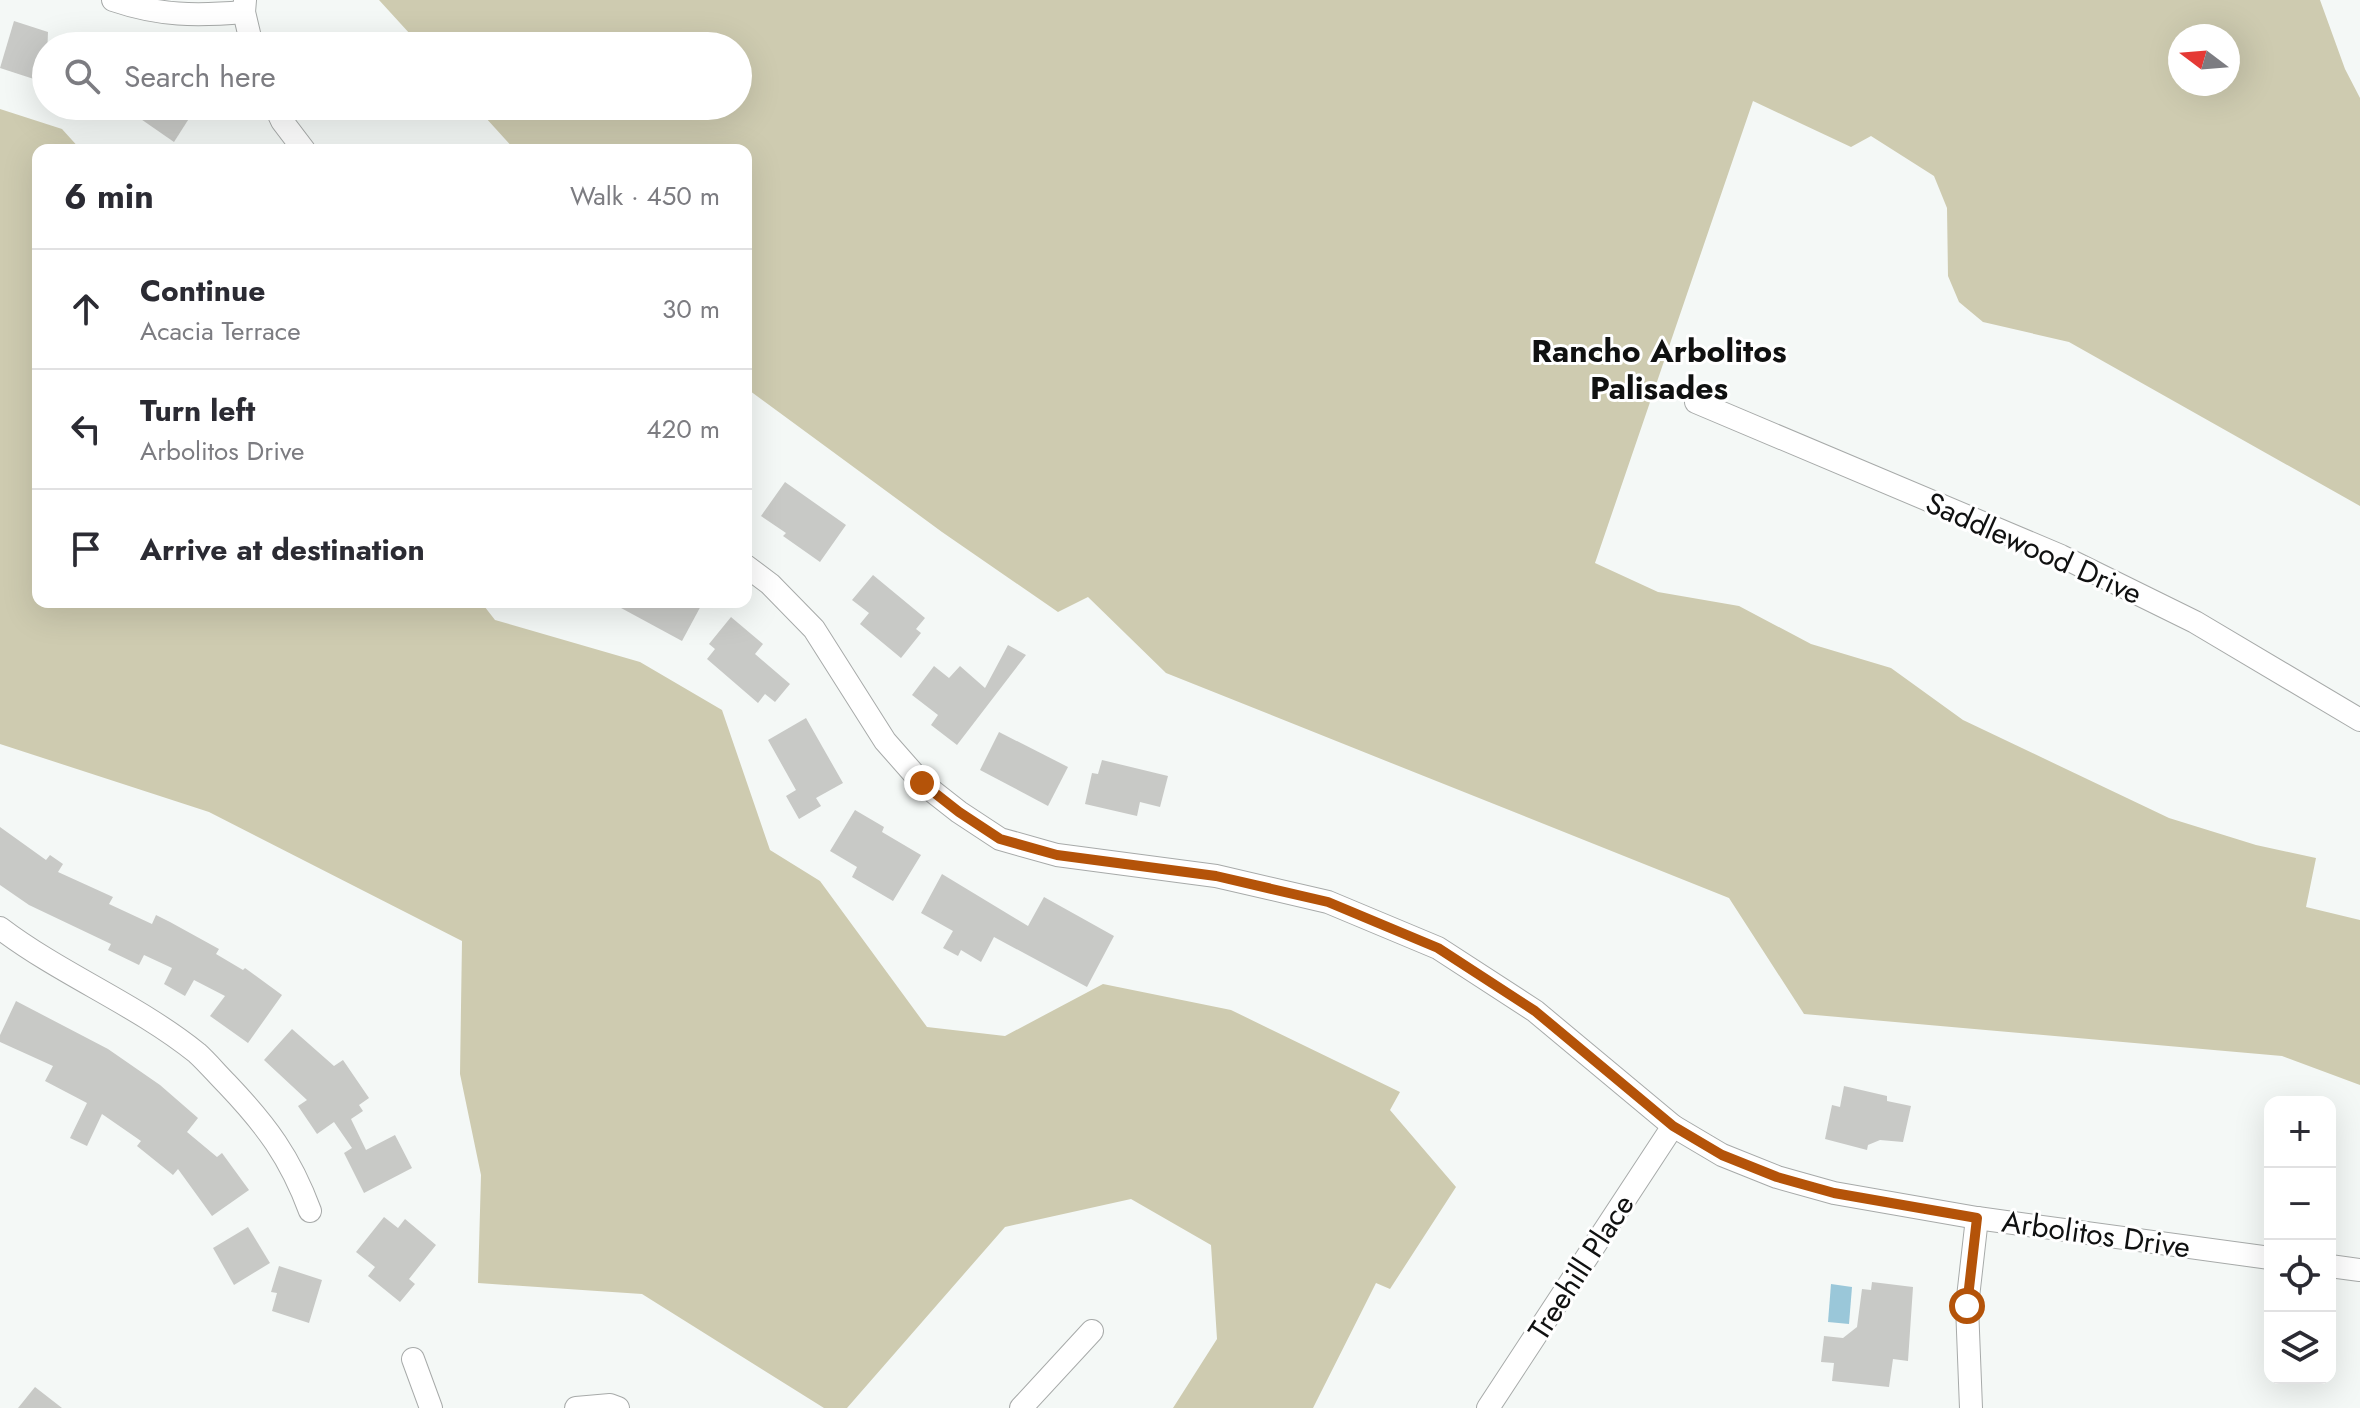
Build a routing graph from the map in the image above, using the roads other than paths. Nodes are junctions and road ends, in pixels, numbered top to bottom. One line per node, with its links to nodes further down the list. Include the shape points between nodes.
1 (113, 0): 2 (street, via 145,11 191,16)
2 (244, 6): 3 (street)
3 (249, 32)
4 (282, 120): 5 (street)
5 (299, 144)
6 (1696, 402): 8 (street, Saddlewood Drive, via 2061,556 2195,622)
7 (752, 570): 10 (street, Arbolitos Drive, via 814,629 885,741 922,783 1000,839 1057,855 1216,876 1328,902 1438,948 1535,1011)
8 (2360, 720)
9 (0, 928): 11 (street, via 197,1054 280,1145)
10 (1673, 1126): 12 (street, Arbolitos Drive, via 1722,1155 1777,1177 1834,1193); 22 (street, Treehill Place)
11 (310, 1211)
12 (1977, 1218): 13 (street, Arbolitos Drive); 23 (street, via 1967,1306)
13 (2264, 1257)
14 (2336, 1267): 15 (street)
15 (2360, 1270)
16 (1092, 1331): 21 (street)
17 (413, 1359): 18 (street)
18 (431, 1408)
19 (576, 1408): 20 (street)
20 (618, 1408)
21 (1021, 1408)
22 (1488, 1408)
23 (1971, 1408)

